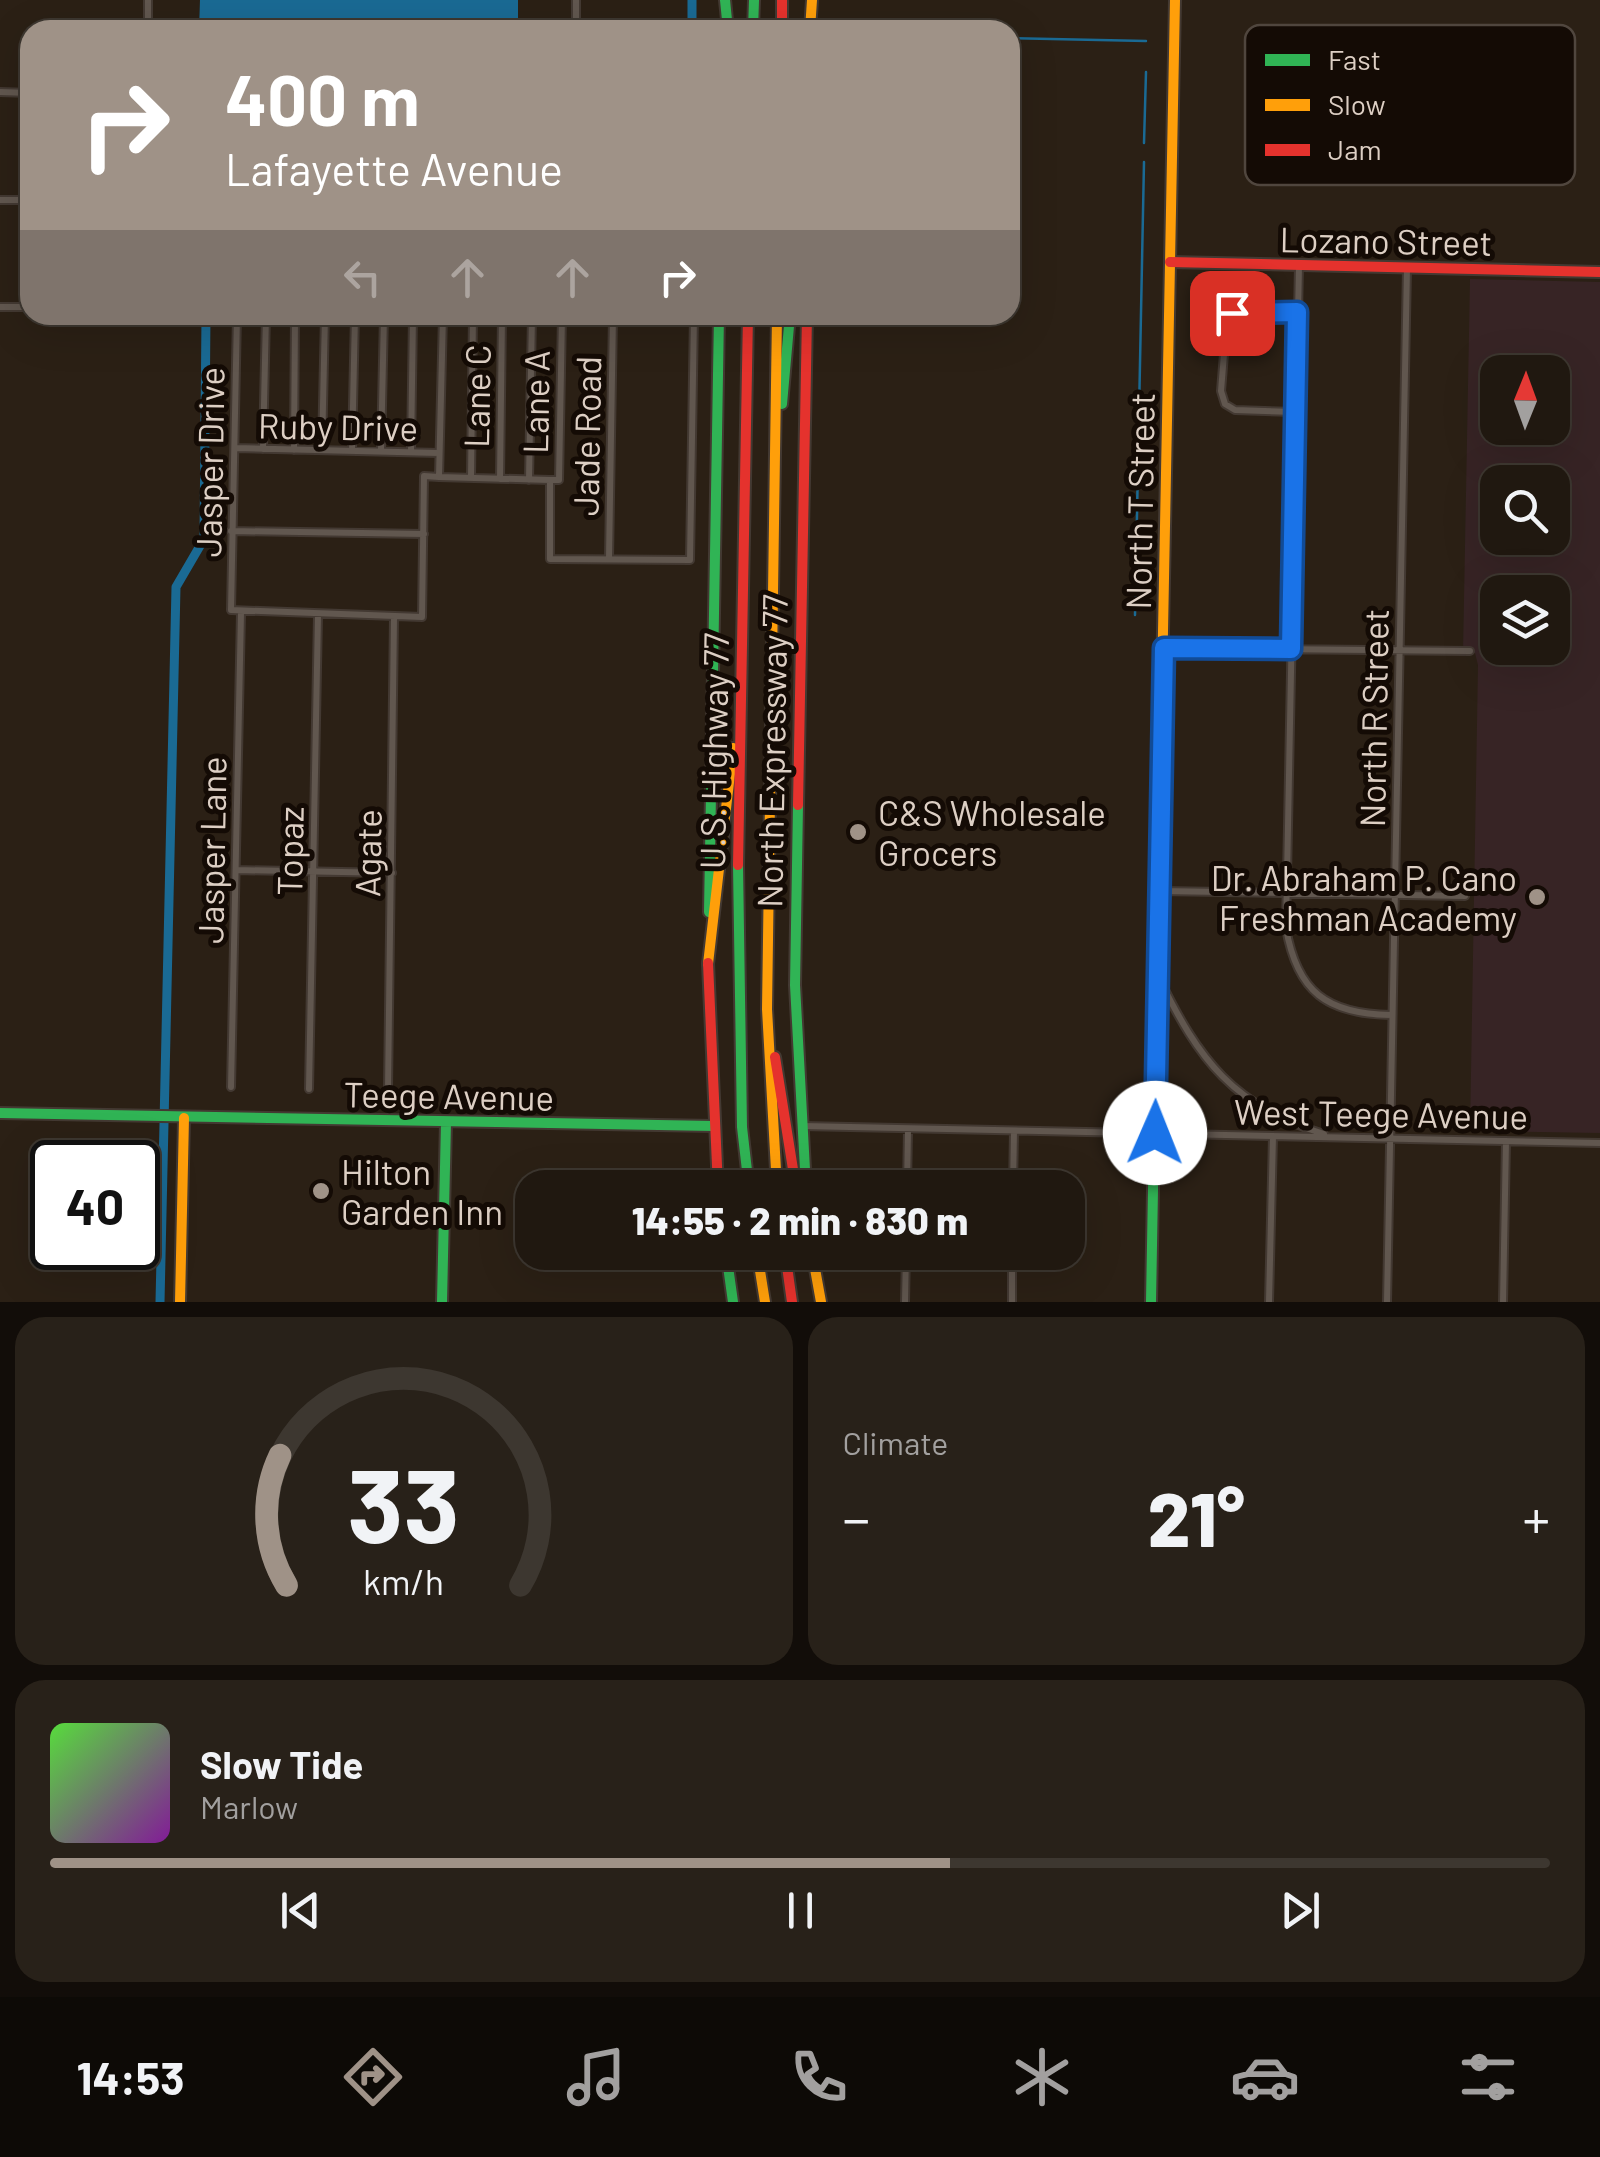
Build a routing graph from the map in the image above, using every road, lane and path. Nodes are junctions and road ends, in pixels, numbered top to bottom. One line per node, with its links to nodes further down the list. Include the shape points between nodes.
1 (1175, 0): 2 (main road, North T Street)
2 (1170, 262): 3 (main road, Lozano Street); 48 (main road, North T Street)
3 (1299, 266): 4 (main road, Lozano Street); 6 (street)
4 (1407, 268): 5 (main road, Lozano Street); 50 (street, North R Street)
5 (1600, 272)
6 (1297, 312): 26 (street); 26 (street, via 1238,311 1227,317 1221,391 1235,410)
7 (237, 325): 27 (street, Jasper Drive)
8 (266, 325): 28 (street)
9 (295, 325): 29 (street)
10 (325, 325): 30 (street)
11 (355, 325): 31 (street)
12 (384, 325): 32 (street)
13 (413, 325): 33 (street)
14 (443, 325): 34 (street)
15 (473, 325): 36 (street)
16 (502, 325): 37 (street, Lane C)
17 (532, 325): 38 (street)
18 (562, 325): 39 (street, Lane A, via 559,480)
19 (614, 325): 43 (street, Jade Road)
20 (694, 325): 43 (street, via 690,560)
21 (719, 325): 59 (main road, North Expressway 77)
22 (748, 325): 44 (main road, U.S. Highway 77)
23 (776, 325): 40 (main road, U.S. Highway 77)
24 (789, 325): 40 (main road)
25 (806, 325): 70 (main road, North Expressway 77, via 795,972)
26 (1295, 412): 49 (street)
27 (235, 448): 28 (street, Ruby Drive); 41 (street, Jasper Drive)
28 (263, 449): 29 (street, Ruby Drive)
29 (294, 450): 30 (street, Ruby Drive)
30 (322, 450): 31 (street, Ruby Drive)
31 (352, 451): 32 (street, Ruby Drive)
32 (381, 452): 33 (street, Ruby Drive)
33 (411, 452): 34 (street, Ruby Drive)
34 (439, 453): 35 (street)
35 (439, 477): 36 (street, Ruby Drive); 42 (street, via 424,476)
36 (471, 478): 37 (street, Ruby Drive)
37 (500, 479): 38 (street, Ruby Drive)
38 (529, 480): 39 (street, Ruby Drive)
39 (550, 480): 43 (street, via 550,559)
40 (773, 511): 61 (main road, U.S. Highway 77)
41 (231, 531): 42 (street); 45 (street, Jasper Drive, via 231,610)
42 (424, 534): 47 (street, via 422,617)
43 (609, 559)
44 (743, 601): 59 (main road); 80 (main road, U.S. Highway 77, via 737,980)
45 (241, 613): 46 (street); 52 (street, Jasper Lane)
46 (318, 615): 47 (street); 53 (street, Topaz)
47 (394, 617): 54 (street, Agate)
48 (1164, 648): 49 (street); 55 (main road, North T Street)
49 (1291, 649): 50 (street); 56 (street)
50 (1399, 651): 51 (street); 57 (street, North R Street)
51 (1470, 651)
52 (236, 870): 53 (street); 63 (street, Jasper Lane)
53 (314, 872): 54 (street); 64 (street, Topaz)
54 (392, 873): 65 (street, Agate)
55 (1159, 890): 56 (street); 60 (main road, North T Street)
56 (1287, 893): 57 (street); 62 (street, via 1290,952 1309,988 1342,1008)
57 (1394, 896): 58 (street); 62 (street, North R Street)
58 (1465, 896)
59 (708, 964): 69 (main road, North Expressway 77)
60 (1158, 974): 73 (main road, North T Street); 75 (street, via 1186,1032 1229,1085 1266,1112)
61 (767, 1009): 81 (main road, U.S. Highway 77); 82 (main road)
62 (1391, 1015): 76 (street, North R Street)
63 (231, 1087)
64 (309, 1089)
65 (388, 1090)
66 (0, 1113): 67 (main road, Teege Avenue)
67 (180, 1118): 68 (main road, Teege Avenue); 92 (main road)
68 (446, 1122): 69 (main road, Teege Avenue); 93 (main road)
69 (713, 1126): 79 (main road, North Expressway 77)
70 (802, 1126): 71 (street, West Teege Avenue); 83 (main road, North Expressway 77)
71 (908, 1128): 72 (street, West Teege Avenue); 84 (street)
72 (1014, 1131): 73 (street, West Teege Avenue); 85 (street)
73 (1155, 1133): 74 (street, West Teege Avenue); 100 (main road, North T Street)
74 (1272, 1136): 75 (street, West Teege Avenue); 101 (street)
75 (1335, 1138): 76 (street, West Teege Avenue)
76 (1389, 1138): 77 (street, West Teege Avenue); 102 (street, North R Street)
77 (1506, 1141): 78 (street, West Teege Avenue); 103 (street)
78 (1600, 1143)
79 (717, 1170)
80 (747, 1170)
81 (776, 1170)
82 (793, 1170)
83 (805, 1170)
84 (907, 1170)
85 (1013, 1170)
86 (728, 1270): 94 (main road)
87 (760, 1270): 95 (main road)
88 (788, 1270): 96 (main road)
89 (815, 1270): 97 (main road)
90 (906, 1270): 98 (street)
91 (1012, 1270): 99 (street)
92 (180, 1302)
93 (442, 1302)
94 (732, 1302)
95 (765, 1302)
96 (792, 1302)
97 (821, 1302)
98 (905, 1302)
99 (1012, 1302)
100 (1151, 1302)
101 (1269, 1302)
102 (1387, 1302)
103 (1504, 1302)

